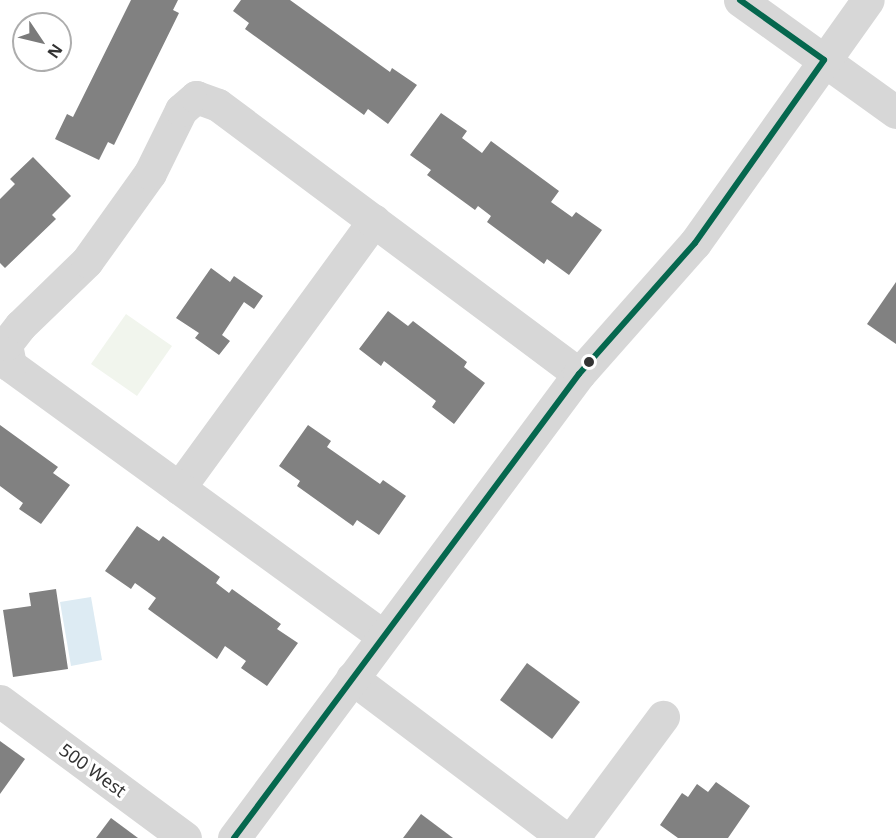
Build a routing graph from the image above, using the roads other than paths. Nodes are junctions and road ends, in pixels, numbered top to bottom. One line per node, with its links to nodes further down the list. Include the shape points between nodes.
1 (740, 0): 3 (street)
2 (868, 0): 3 (street)
3 (824, 60): 4 (street); 6 (street, via 695,243)
4 (896, 112)
5 (374, 221): 6 (street); 7 (street); 7 (street, via 218,105 196,97 181,110 150,173 87,261 6,344 10,365)
6 (579, 374): 8 (street)
7 (179, 488): 8 (street)
8 (384, 636): 9 (street)
9 (352, 678): 13 (street); 14 (street)
10 (0, 701): 12 (street, 500 West)
11 (663, 717): 15 (street)
12 (185, 838)
13 (234, 838)
14 (564, 838)
15 (573, 838)

